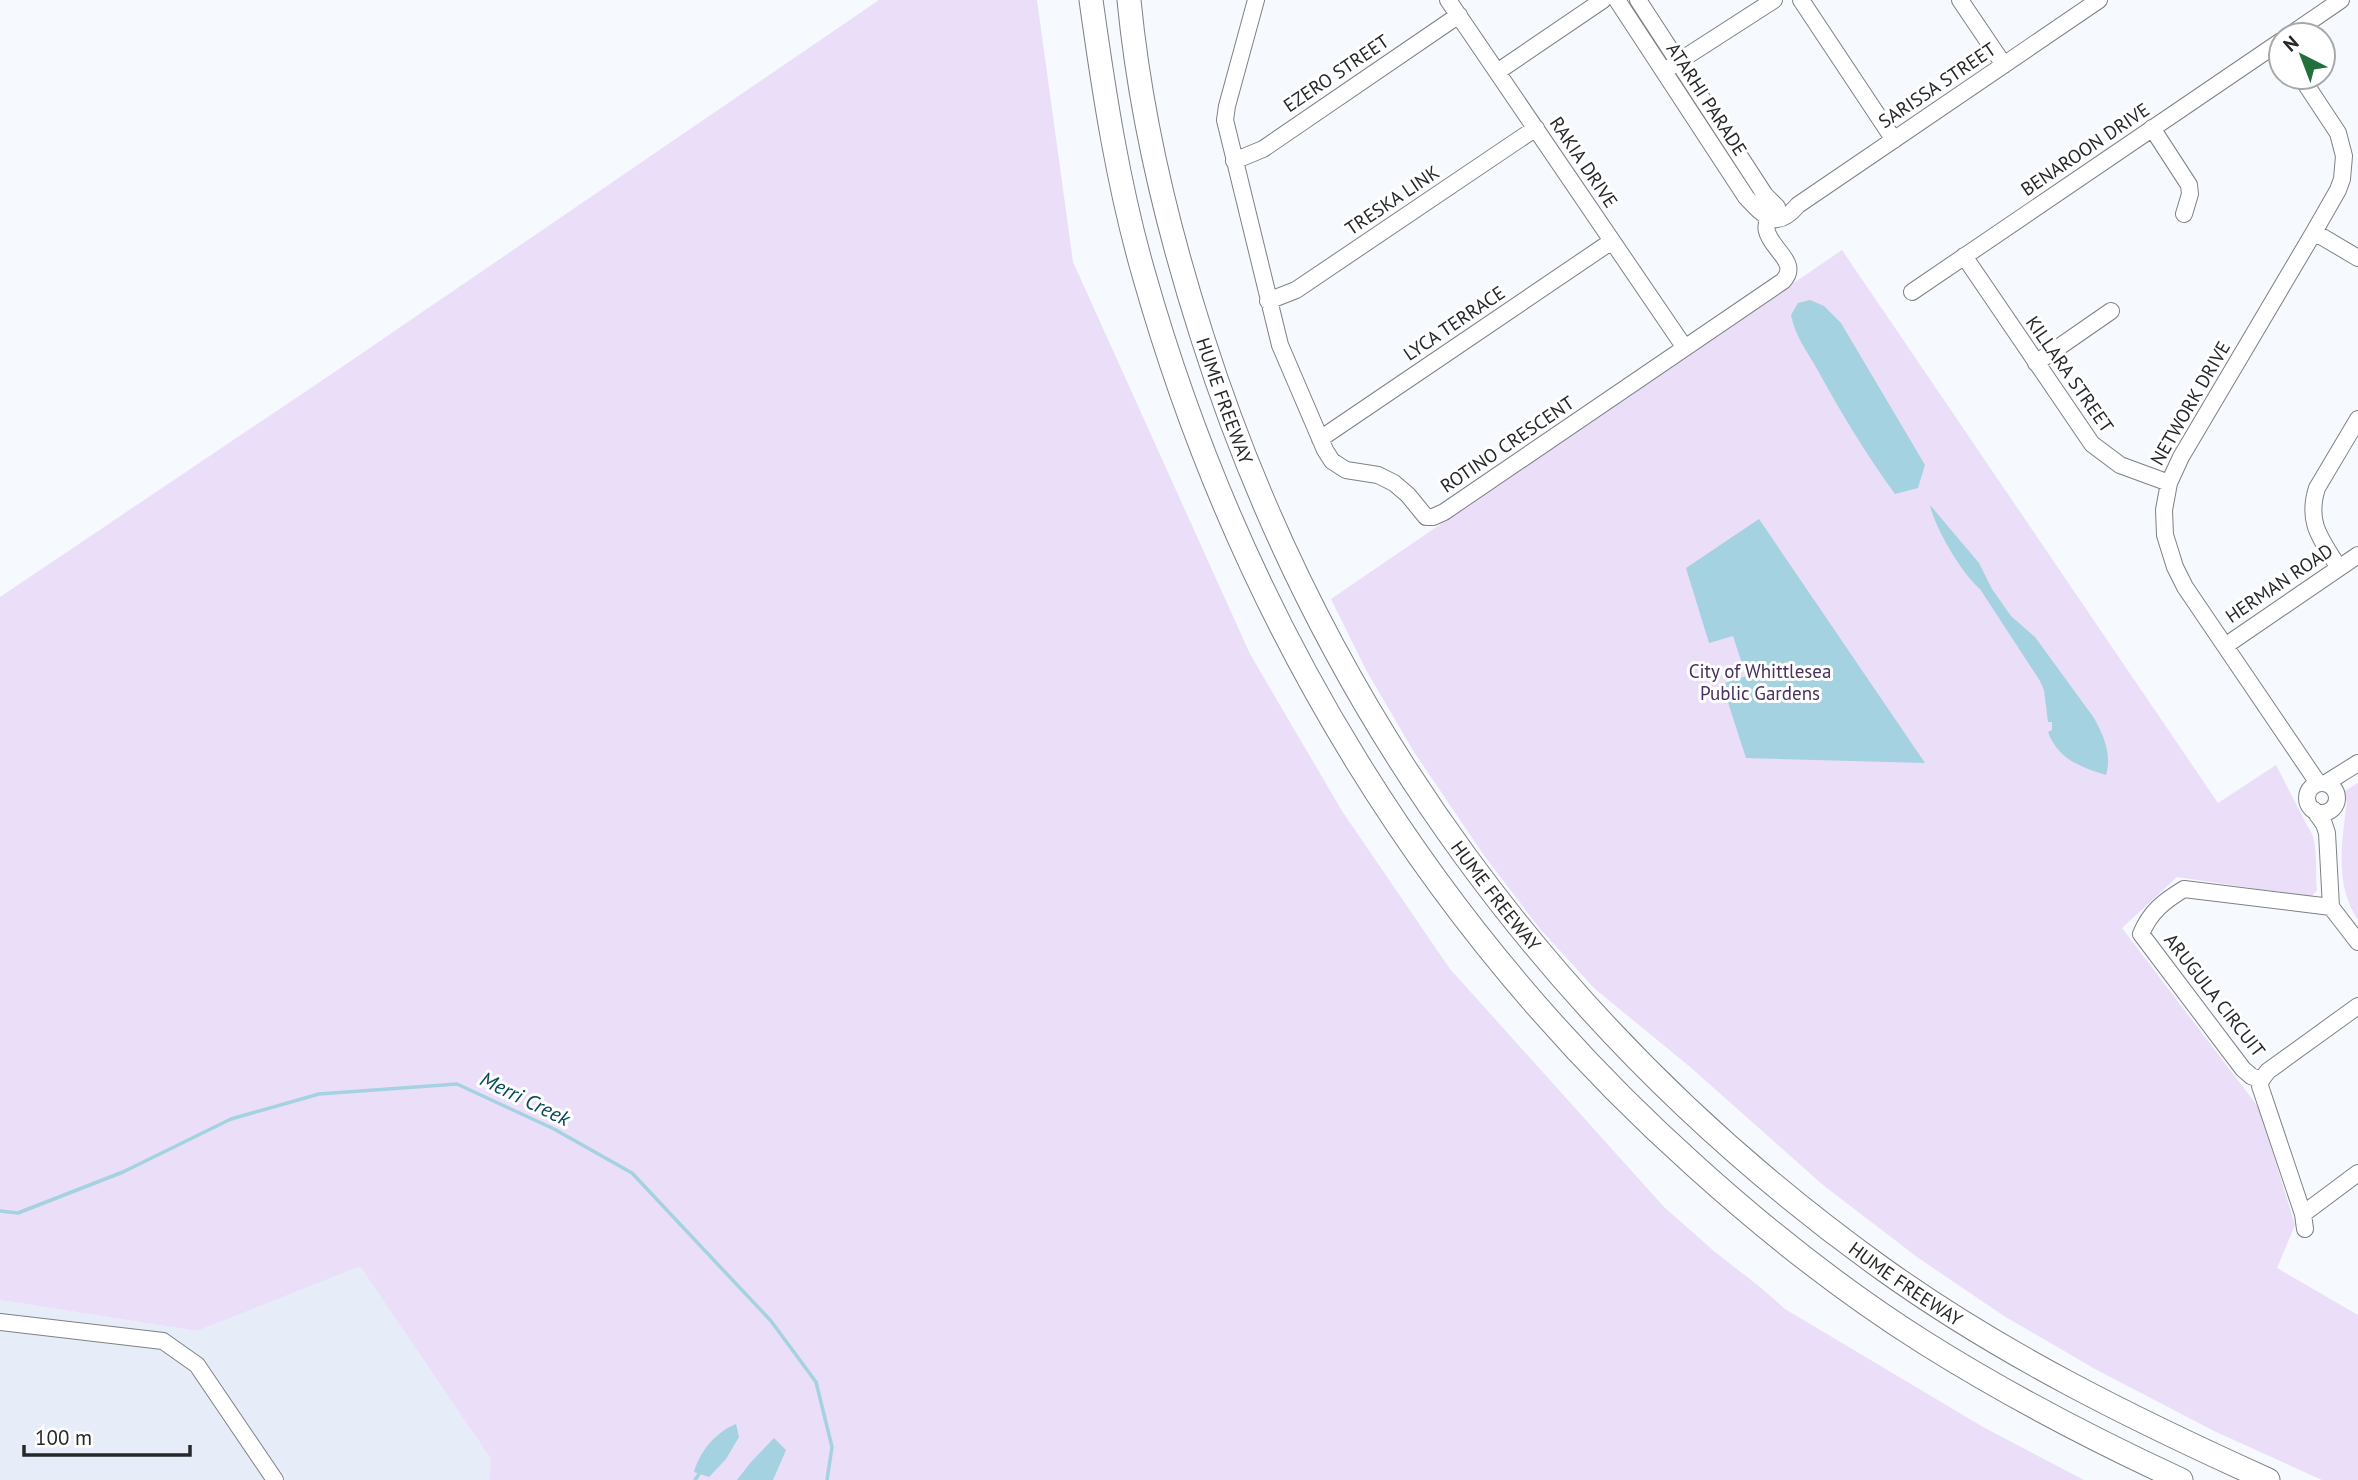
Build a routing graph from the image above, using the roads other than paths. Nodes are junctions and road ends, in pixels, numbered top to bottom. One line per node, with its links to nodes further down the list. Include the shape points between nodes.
1 (1091, 0): 53 (highway, HUME FREEWAY, via 1127,207 1191,422 1247,559 1289,645 1364,776 1444,891 1597,1073 1725,1193 1789,1245 1922,1341 1987,1381 2112,1449)
2 (1129, 0): 54 (highway, HUME FREEWAY, via 1148,129 1174,244 1252,477 1306,596 1382,734 1511,918 1662,1085 1827,1227 2020,1357 2153,1427)
3 (1256, 0): 24 (street, ROTINO CRESCENT, via 1226,113)
4 (1448, 0): 13 (street, RAKIA DRIVE)
5 (1603, 0): 18 (street)
6 (1617, 0): 19 (street, ATARHI PARADE)
7 (1639, 0): 16 (street, ATARHI PARADE)
8 (1774, 0): 16 (street)
9 (1801, 0): 23 (street)
10 (1960, 0): 17 (street)
11 (2099, 0): 17 (street, SARISSA STREET)
12 (2341, 0): 14 (street, BENAROON DRIVE)
13 (1459, 15): 18 (street, RAKIA DRIVE); 24 (street, EZERO STREET, via 1262,149)
14 (2312, 21)
15 (2267, 52): 22 (street, BENAROON DRIVE)
16 (1679, 62): 19 (street); 26 (street, ATARHI PARADE, via 1765,195)
17 (2004, 65): 23 (street, SARISSA STREET)
18 (1497, 72): 21 (street, RAKIA DRIVE)
19 (1664, 72): 26 (street, ATARHI PARADE, via 1740,188)
20 (2310, 91): 27 (street, NETWORK DRIVE, via 2338,133 2344,156 2338,190)
21 (1536, 128): 28 (street, RAKIA DRIVE); 32 (street, TRESKA LINK, via 1296,290)
22 (2152, 128): 25 (street, via 2189,185); 29 (street, BENAROON DRIVE)
23 (1894, 140): 26 (street, SARISSA STREET, via 1825,195)
24 (1234, 161): 32 (street, ROTINO CRESCENT)
25 (2184, 214)
26 (1773, 215): 34 (street, ROTINO CRESCENT, via 1774,244 1786,262 1788,275)
27 (2314, 232): 30 (street); 38 (street, NETWORK DRIVE)
28 (1612, 241): 34 (street, RAKIA DRIVE); 37 (street, LYCA TERRACE)
29 (1964, 256): 31 (street, BENAROON DRIVE); 35 (street, KILLARA STREET)
30 (2358, 258)
31 (1912, 292)
32 (1268, 301): 37 (street, ROTINO CRESCENT, via 1285,361)
33 (2111, 311): 35 (street)
34 (1685, 348): 37 (street, ROTINO CRESCENT, via 1433,517 1423,515 1394,483 1338,466)
35 (2036, 363): 38 (street, KILLARA STREET, via 2099,451 2120,465)
36 (2358, 419): 40 (street, via 2317,488 2312,513 2316,530)
37 (1320, 439)
38 (2169, 482): 41 (street, NETWORK DRIVE, via 2164,510 2168,550 2185,587)
39 (2358, 555): 40 (street, HERMAN ROAD)
40 (2339, 568): 41 (street, HERMAN ROAD)
41 (2225, 646): 43 (street, NETWORK DRIVE)
42 (2354, 766): 43 (street)
43 (2329, 791): 44 (street, via 2326,812); 44 (street, via 2311,788 2309,806); 45 (street)
44 (2314, 810): 45 (street)
45 (2327, 833): 46 (street)
46 (2331, 907): 47 (street); 49 (street, ARUGULA CIRCUIT, via 2184,889 2148,918 2141,934 2244,1069)
47 (2358, 942)
48 (2358, 1006): 49 (street)
49 (2260, 1080): 50 (street, via 2304,1221)
50 (2358, 1173)
51 (0, 1322): 52 (street, via 163,1341 197,1365)
52 (275, 1480)
53 (2181, 1480)
54 (2268, 1480)

